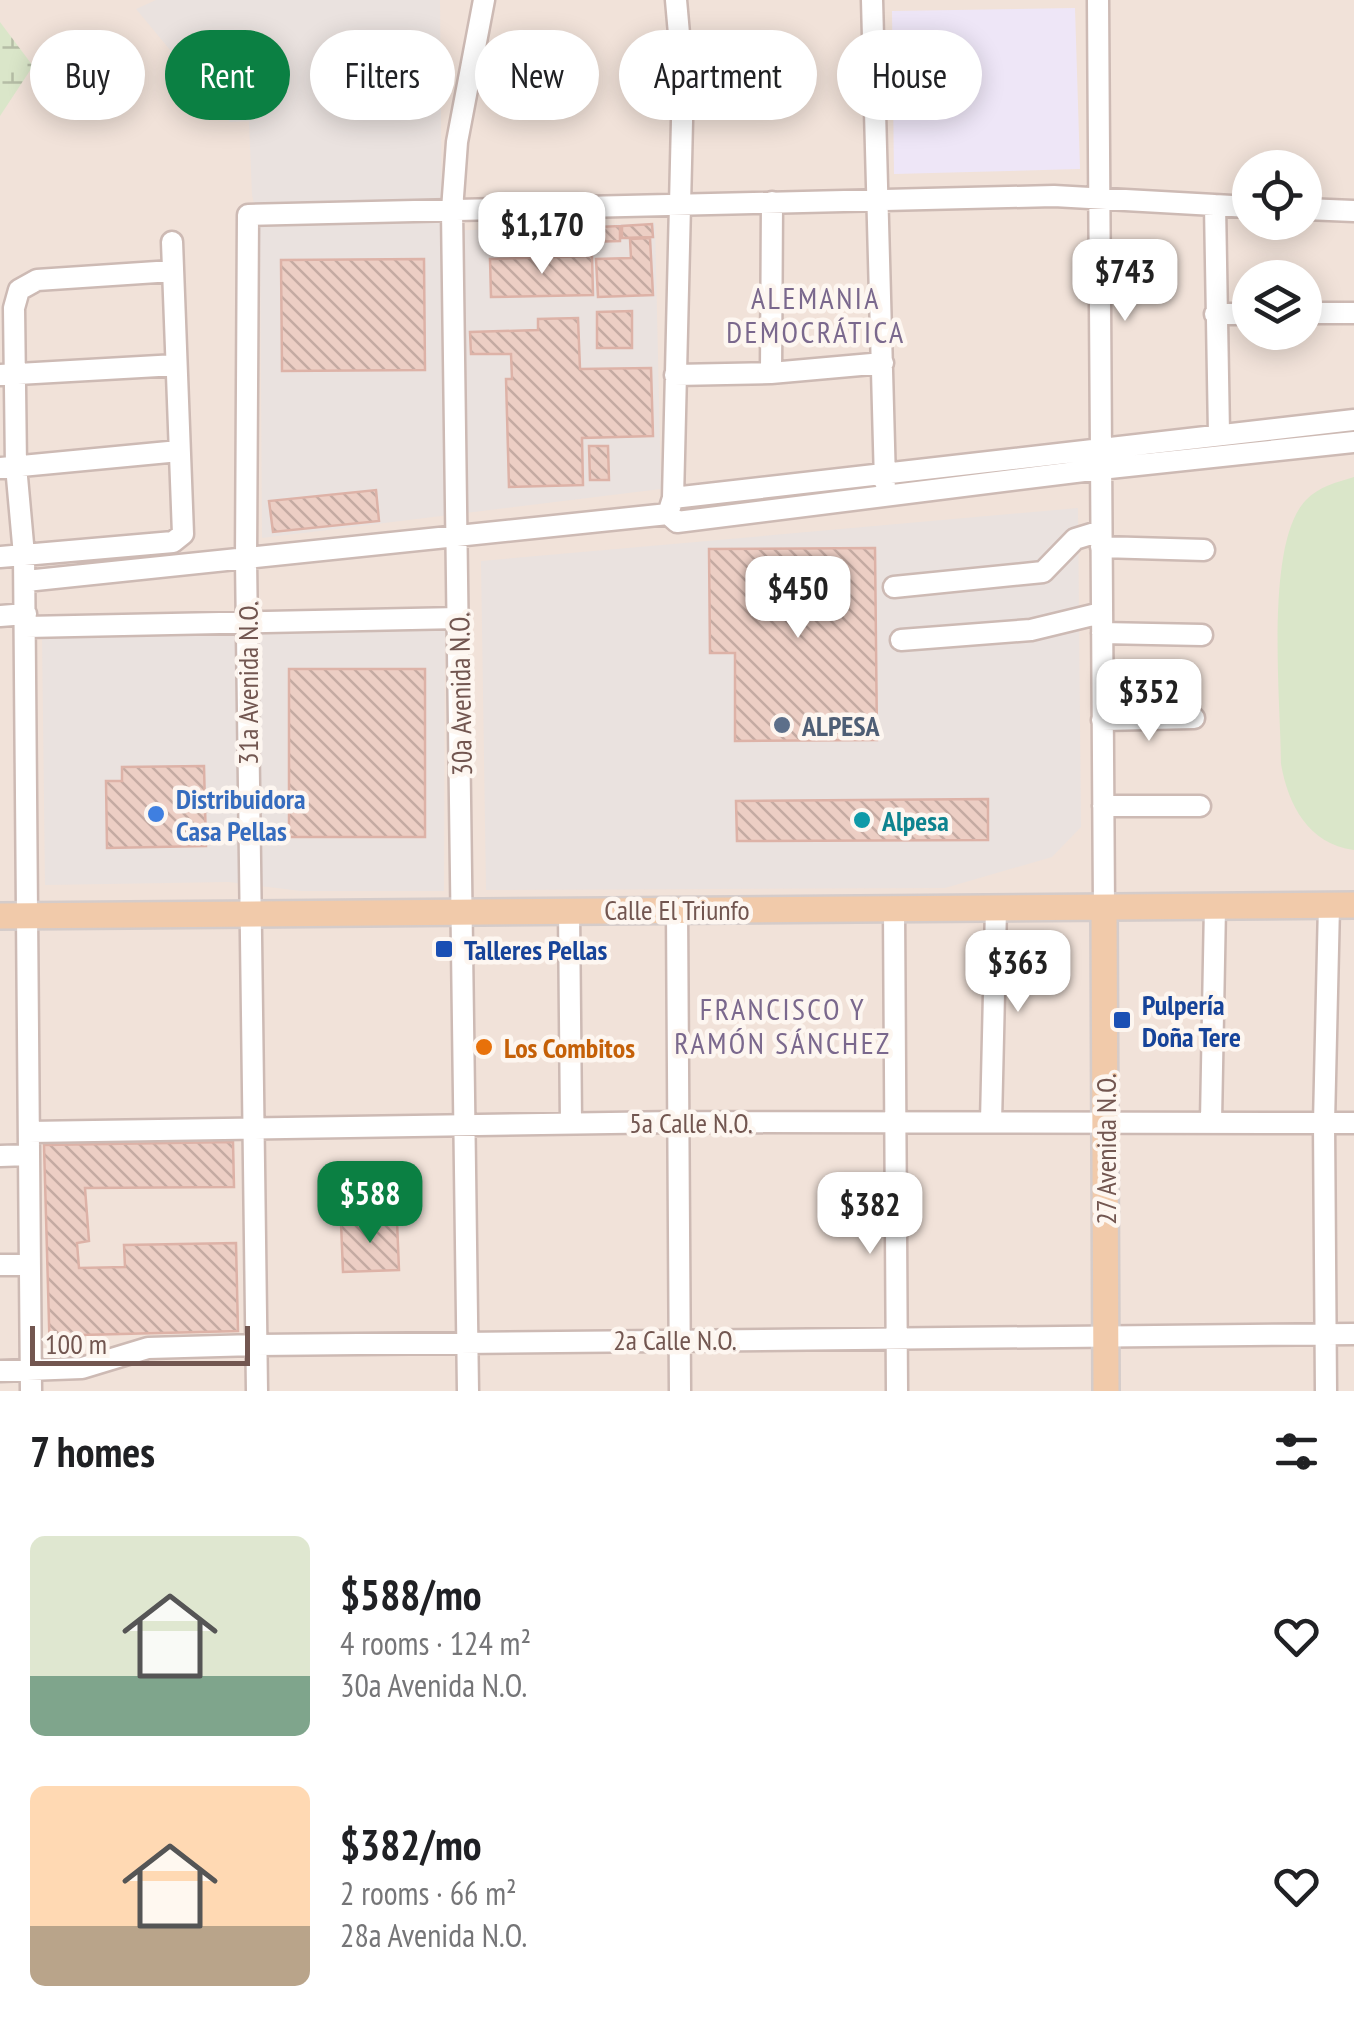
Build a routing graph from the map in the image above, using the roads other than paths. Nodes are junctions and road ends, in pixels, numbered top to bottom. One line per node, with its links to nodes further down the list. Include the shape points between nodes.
1 (484, 0): 11 (street, 30a Avenida N.O., via 457,142)
2 (676, 0): 8 (street, via 683,79)
3 (872, 0): 5 (street)
4 (1098, 0): 6 (street)
5 (877, 200): 6 (street); 7 (street); 20 (street)
6 (1099, 200): 9 (street); 29 (street)
7 (772, 202): 8 (street); 23 (street)
8 (677, 204): 11 (street); 24 (street)
9 (1215, 205): 10 (street); 18 (street)
10 (1232, 206)
11 (452, 210): 34 (street, 30a Avenida N.O.); 39 (street, 31a Avenida N.O., via 248,215)
12 (1322, 210): 13 (street)
13 (1354, 211)
14 (172, 242): 15 (street)
15 (172, 271): 21 (street); 22 (street, via 29,282 15,299)
16 (1322, 313): 17 (street)
17 (1354, 313)
18 (1215, 314): 19 (street); 26 (street)
19 (1232, 314)
20 (884, 363): 23 (street); 31 (street)
21 (176, 364): 22 (street); 28 (street)
22 (7, 374): 30 (street)
23 (771, 374): 24 (street)
24 (676, 375): 33 (street)
25 (1354, 420): 26 (street)
26 (1219, 434): 29 (street)
27 (1354, 442): 29 (street)
28 (179, 450): 30 (street); 37 (street, via 185,522 173,542)
29 (1100, 458): 31 (street); 32 (street); 35 (street)
30 (8, 467): 37 (street)
31 (887, 471): 32 (street); 33 (street)
32 (882, 496): 33 (street, via 678,522)
33 (671, 506): 34 (street)
34 (458, 536): 39 (street); 43 (street, 30a Avenida N.O.)
35 (1101, 539): 36 (street); 41 (street, via 1075,538 1043,572); 46 (street)
36 (1204, 550)
37 (24, 555): 38 (street); 40 (street)
38 (0, 557)
39 (246, 559): 40 (street); 45 (street, 31a Avenida N.O.)
40 (26, 581): 44 (street)
41 (894, 587)
42 (0, 616): 44 (street)
43 (459, 618): 45 (street); 60 (street, 30a Avenida N.O.)
44 (26, 620): 45 (street); 62 (street)
45 (247, 621): 61 (street, 31a Avenida N.O.)
46 (1102, 623): 47 (street); 48 (street); 50 (street)
47 (1202, 635)
48 (901, 640)
49 (1194, 718): 50 (street)
50 (1102, 720): 51 (street)
51 (1103, 806): 52 (street); 57 (street)
52 (1200, 806)
53 (1342, 905): 54 (main road, Calle El Triunfo); 70 (street)
54 (1215, 906): 57 (main road, Calle El Triunfo); 65 (street)
55 (894, 908): 56 (main road, Calle El Triunfo); 58 (main road, Calle El Triunfo); 67 (street)
56 (996, 908): 57 (main road, Calle El Triunfo); 68 (street)
57 (1104, 908): 64 (main road, 27 Avenida N.O.)
58 (677, 909): 59 (main road, Calle El Triunfo); 66 (street)
59 (569, 910): 60 (main road, Calle El Triunfo); 69 (street)
60 (464, 911): 61 (main road, Calle El Triunfo); 72 (street, 30a Avenida N.O.)
61 (249, 912): 62 (main road, Calle El Triunfo); 73 (street, 31a Avenida N.O.)
62 (27, 915): 63 (main road, Calle El Triunfo); 74 (street)
63 (0, 916)
64 (1104, 1121): 65 (street, 5a Calle N.O.); 68 (street, 5a Calle N.O.); 81 (main road, 27 Avenida N.O.)
65 (1211, 1121): 70 (street, 5a Calle N.O.)
66 (678, 1122): 67 (street, 5a Calle N.O.); 69 (street, 5a Calle N.O.); 82 (street)
67 (892, 1122): 68 (street, 5a Calle N.O.); 83 (street)
68 (990, 1122)
69 (572, 1123): 72 (street, 5a Calle N.O.)
70 (1324, 1123): 71 (street, 5a Calle N.O.); 79 (street)
71 (1354, 1123)
72 (465, 1124): 73 (street, 5a Calle N.O.); 84 (street, 30a Avenida N.O.)
73 (254, 1128): 74 (street, 5a Calle N.O.); 85 (street, 31a Avenida N.O.)
74 (29, 1132): 75 (street)
75 (29, 1155): 76 (street); 77 (street)
76 (0, 1156)
77 (30, 1265): 78 (street); 87 (street)
78 (0, 1266)
79 (1326, 1334): 80 (street, 2a Calle N.O.); 81 (street, 2a Calle N.O.); 93 (street)
80 (1354, 1334)
81 (1106, 1336): 83 (street, 2a Calle N.O.); 92 (main road, 27 Avenida N.O.)
82 (680, 1339): 83 (street, 2a Calle N.O.); 84 (street, 2a Calle N.O.); 90 (street)
83 (896, 1339): 91 (street)
84 (467, 1342): 85 (street, 2a Calle N.O.); 89 (street, 30a Avenida N.O.)
85 (257, 1345): 87 (street, 2a Calle N.O., via 148,1348); 88 (street, 31a Avenida N.O.)
86 (0, 1371): 87 (street, 2a Calle N.O.)
87 (31, 1381)
88 (257, 1391)
89 (468, 1391)
90 (680, 1391)
91 (897, 1391)
92 (1106, 1391)
93 (1326, 1391)

